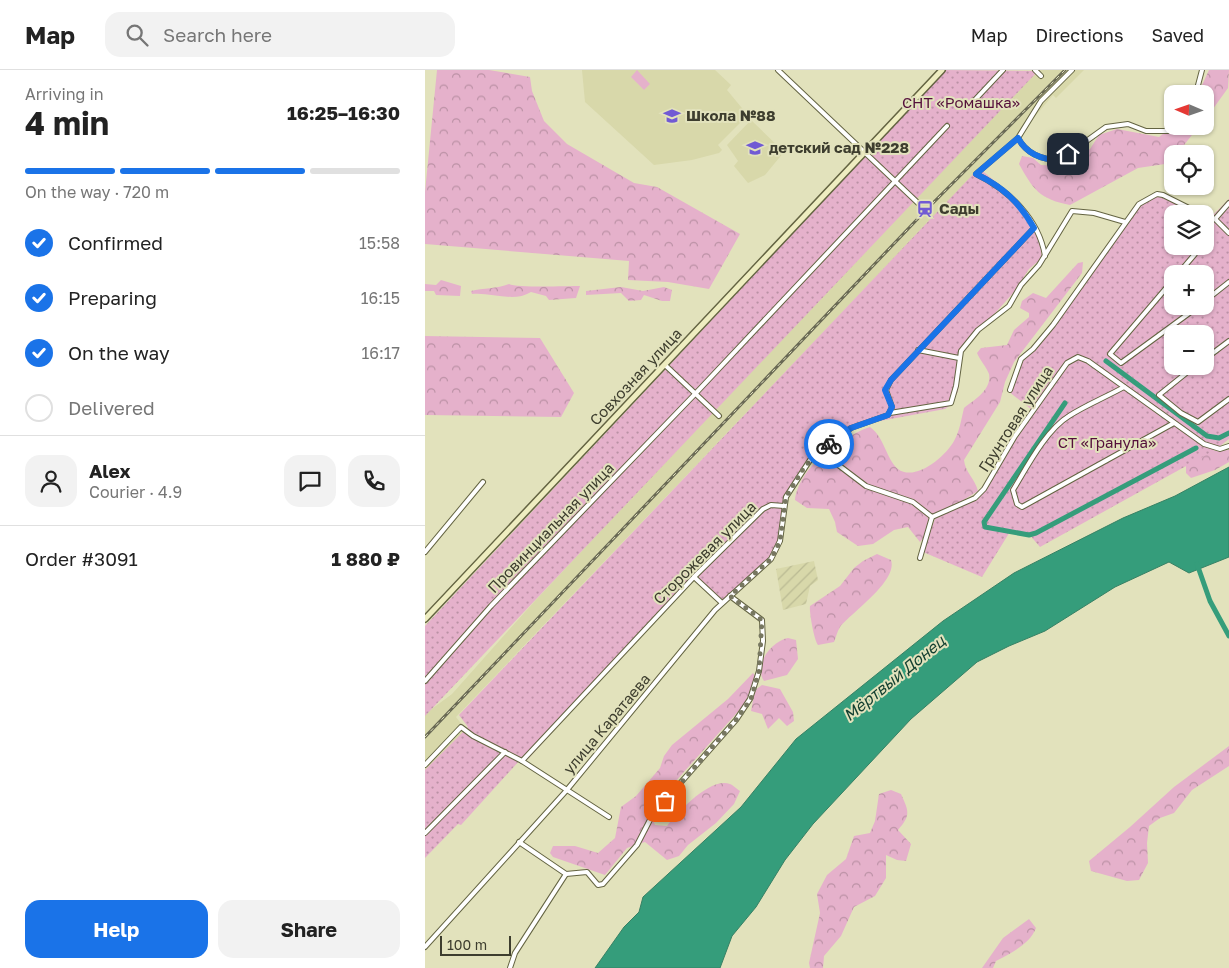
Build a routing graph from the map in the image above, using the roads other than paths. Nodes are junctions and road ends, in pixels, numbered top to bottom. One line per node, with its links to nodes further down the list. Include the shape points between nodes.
1 (778, 70): 13 (street)
2 (942, 70): 13 (street, Совхозная улица)
3 (1003, 70): 9 (street)
4 (1035, 70): 7 (street)
5 (1072, 70): 12 (street, via 1041,100)
6 (1202, 70): 8 (street)
7 (1041, 76)
8 (1198, 85)
9 (972, 103)
10 (947, 126): 14 (street, Провинциальная улица)
11 (1164, 131): 12 (street, via 1156,132 1128,124 1106,127 1060,160 1036,157 1022,146)
12 (1018, 138): 21 (street, via 976,174 992,182 1021,206)
13 (865, 151): 14 (street); 34 (street, Совхозная улица)
14 (895, 180): 15 (street); 38 (street, Провинциальная улица)
15 (918, 203)
16 (1229, 203): 18 (street)
17 (1183, 205): 20 (street, via 1157,194 1139,204)
18 (1214, 218)
19 (1214, 220): 22 (street)
20 (1125, 222): 24 (street, via 1094,213 1072,211); 37 (street, via 1053,325 1021,359)
21 (1034, 228): 24 (street, via 1041,236); 31 (street)
22 (1229, 233)
23 (1194, 255): 25 (street)
24 (1045, 256): 33 (street, via 1021,285 1009,306 978,330)
25 (1186, 265)
26 (1229, 282): 28 (street)
27 (1164, 291): 29 (street, via 1110,354 1121,363)
28 (1214, 294)
29 (1187, 315)
30 (1229, 341): 32 (street)
31 (918, 350): 33 (street); 40 (street, via 885,390 892,407)
32 (1214, 352)
33 (959, 358): 40 (street, via 951,403)
34 (665, 365): 38 (street); 53 (street, Совхозная улица)
35 (1184, 375): 39 (street, via 1159,395 1181,413 1198,422)
36 (1124, 388): 42 (street, Грунтовая улица); 42 (street, via 1067,416 1042,444 1013,490 1017,504 1023,507); 47 (street, Грунтовая улица, via 1088,361 1072,358 1015,436 984,489 975,498)
37 (1010, 390)
38 (697, 393): 41 (street); 54 (street, Провинциальная улица, via 491,606)
39 (1229, 400)
40 (890, 413): 44 (street, via 851,428)
41 (719, 416)
42 (1174, 423): 43 (street, Грунтовая улица, via 1211,447)
43 (1229, 446)
44 (822, 449): 46 (street, via 805,466); 47 (street, via 865,486 913,502)
45 (483, 482): 48 (street)
46 (784, 506): 50 (street, Сторожевая улица, via 771,505 763,509); 51 (street, улица Каратаева, via 780,541 771,559)
47 (933, 517): 49 (street)
48 (425, 552)
49 (920, 558)
50 (694, 577): 52 (street); 56 (street, Сторожевая улица)
51 (730, 596): 52 (street, улица Каратаева); 62 (street, via 762,620 759,671 746,706 653,814 637,845 603,884 598,885 587,872)
52 (722, 604): 58 (street, улица Каратаева)
53 (425, 619)
54 (425, 681)
55 (505, 752): 56 (street); 57 (street, via 461,727); 60 (street)
56 (522, 761): 58 (street)
57 (425, 765)
58 (565, 791): 59 (street); 61 (street, улица Каратаева)
59 (609, 818)
60 (425, 833)
61 (519, 842): 62 (street); 63 (street, улица Каратаева)
62 (566, 874): 64 (street, via 515,953)
63 (425, 947)
64 (510, 968)

